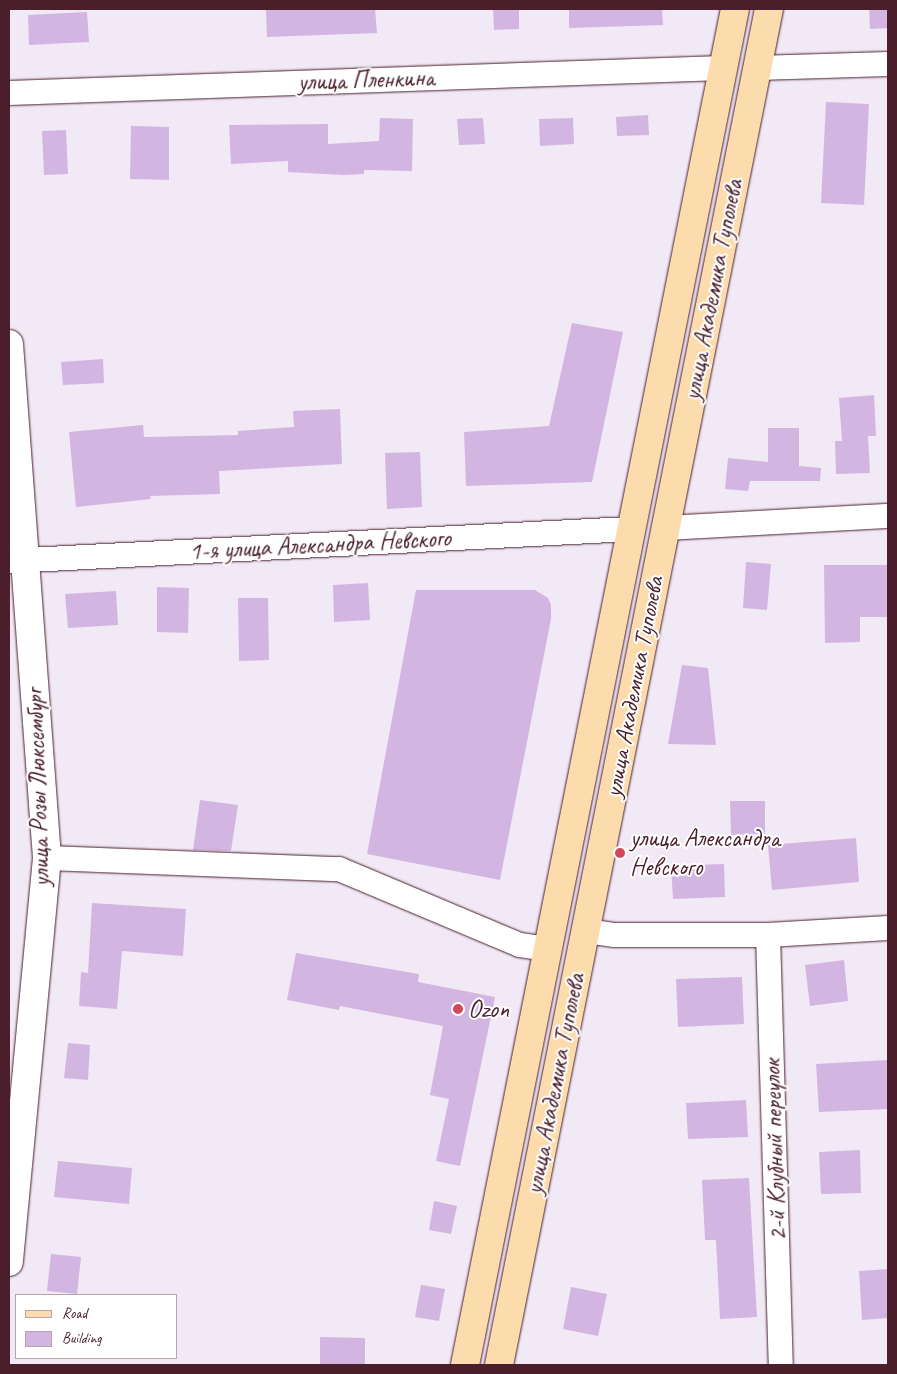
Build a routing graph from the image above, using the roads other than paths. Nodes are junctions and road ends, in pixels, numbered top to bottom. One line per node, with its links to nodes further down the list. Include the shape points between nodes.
1 (735, 9): 4 (main road, улица Академика Туполева)
2 (770, 9): 5 (main road, улица Академика Туполева)
3 (888, 64): 5 (street)
4 (723, 68): 6 (street, улица Пленкина); 10 (main road, улица Академика Туполева)
5 (757, 68): 9 (main road, улица Академика Туполева)
6 (9, 92)
7 (9, 344): 11 (street, улица Розы Люксембург)
8 (888, 516): 9 (street)
9 (664, 528): 12 (main road, улица Академика Туполева)
10 (631, 529): 11 (street, 1-я улица Александра Невского); 12 (main road, via 650,545); 17 (main road, улица Академика Туполева)
11 (17, 560): 13 (street, улица Розы Люксембург)
12 (657, 569): 15 (main road, улица Академика Туполева)
13 (46, 858): 17 (street, via 340,869 520,944); 18 (street, улица Розы Люксембург)
14 (888, 928): 16 (street)
15 (586, 931): 16 (street, via 614,935); 21 (main road, улица Академика Туполева)
16 (768, 935): 22 (street, 2-й Клубный переулок)
17 (549, 949): 20 (main road, улица Академика Туполева)
18 (18, 1074): 19 (street, улица Розы Люксембург)
19 (9, 1262)
20 (465, 1365)
21 (499, 1365)
22 (781, 1365)

